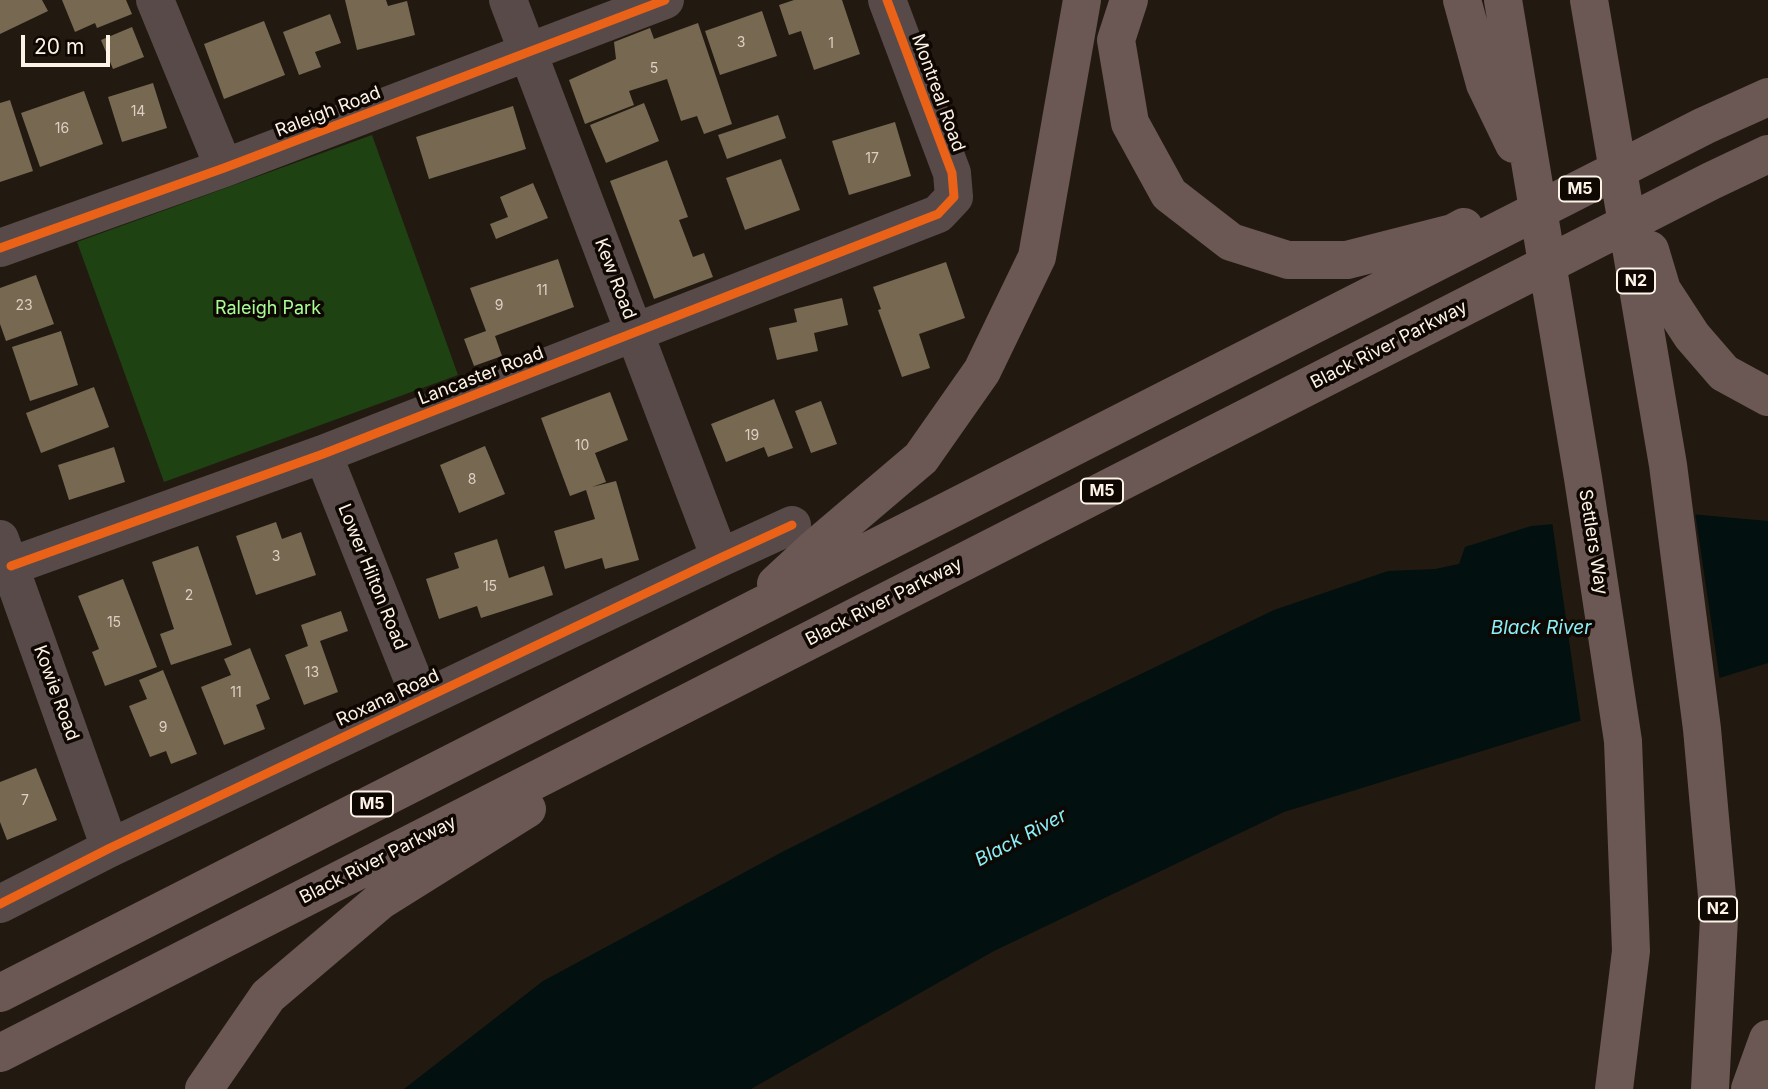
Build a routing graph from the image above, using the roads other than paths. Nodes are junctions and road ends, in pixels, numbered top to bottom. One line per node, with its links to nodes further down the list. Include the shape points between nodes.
1 (155, 0): 16 (street)
2 (508, 0): 10 (street, Kew Road)
3 (665, 0): 10 (street, Raleigh Road)
4 (887, 0): 18 (street, Montreal Road, via 951,173)
5 (1082, 0): 27 (highway, via 1037,257 982,371 921,458)
6 (1129, 0): 19 (highway, via 1116,40 1130,123 1169,194 1231,242 1288,260 1347,260)
7 (1461, 0): 17 (highway, via 1485,84)
8 (1503, 0): 17 (highway, Settlers Way)
9 (1589, 0): 12 (highway, N2)
10 (528, 52): 16 (street, Raleigh Road); 21 (street, Kew Road)
11 (1768, 72): 14 (highway, via 1755,75)
12 (1605, 97): 22 (highway, via 1662,290 1724,373); 37 (highway, N2, via 1668,466 1702,729 1718,918)
13 (1768, 97): 14 (highway, M5)
14 (1702, 113): 19 (highway, M5)
15 (1765, 156): 28 (highway, Black River Parkway / M5)
16 (224, 168): 20 (street, Raleigh Road)
17 (1532, 181): 36 (highway, Settlers Way, via 1623,741 1631,951)
18 (954, 198): 21 (street, Lancaster Road, via 938,214)
19 (1455, 243): 27 (highway, M5)
20 (0, 248)
21 (635, 332): 23 (street, Lancaster Road); 26 (street, Kew Road)
22 (1768, 397)
23 (323, 454): 25 (street, Lancaster Road); 29 (street, Lower Hilton Road)
24 (792, 526): 26 (street, Roxana Road)
25 (5, 553): 30 (street, Kowie Road)
26 (720, 558): 29 (street, Roxana Road)
27 (744, 614): 32 (highway, M5)
28 (740, 676): 34 (highway, Black River Parkway / M5); 35 (highway, via 380,901 268,996)
29 (421, 700): 30 (street, Roxana Road)
30 (110, 848): 31 (street, Roxana Road)
31 (0, 904)
32 (0, 993)
33 (1768, 1039): 38 (highway)
34 (0, 1053)
35 (204, 1089)
36 (1614, 1089)
37 (1710, 1089)
38 (1750, 1089)

